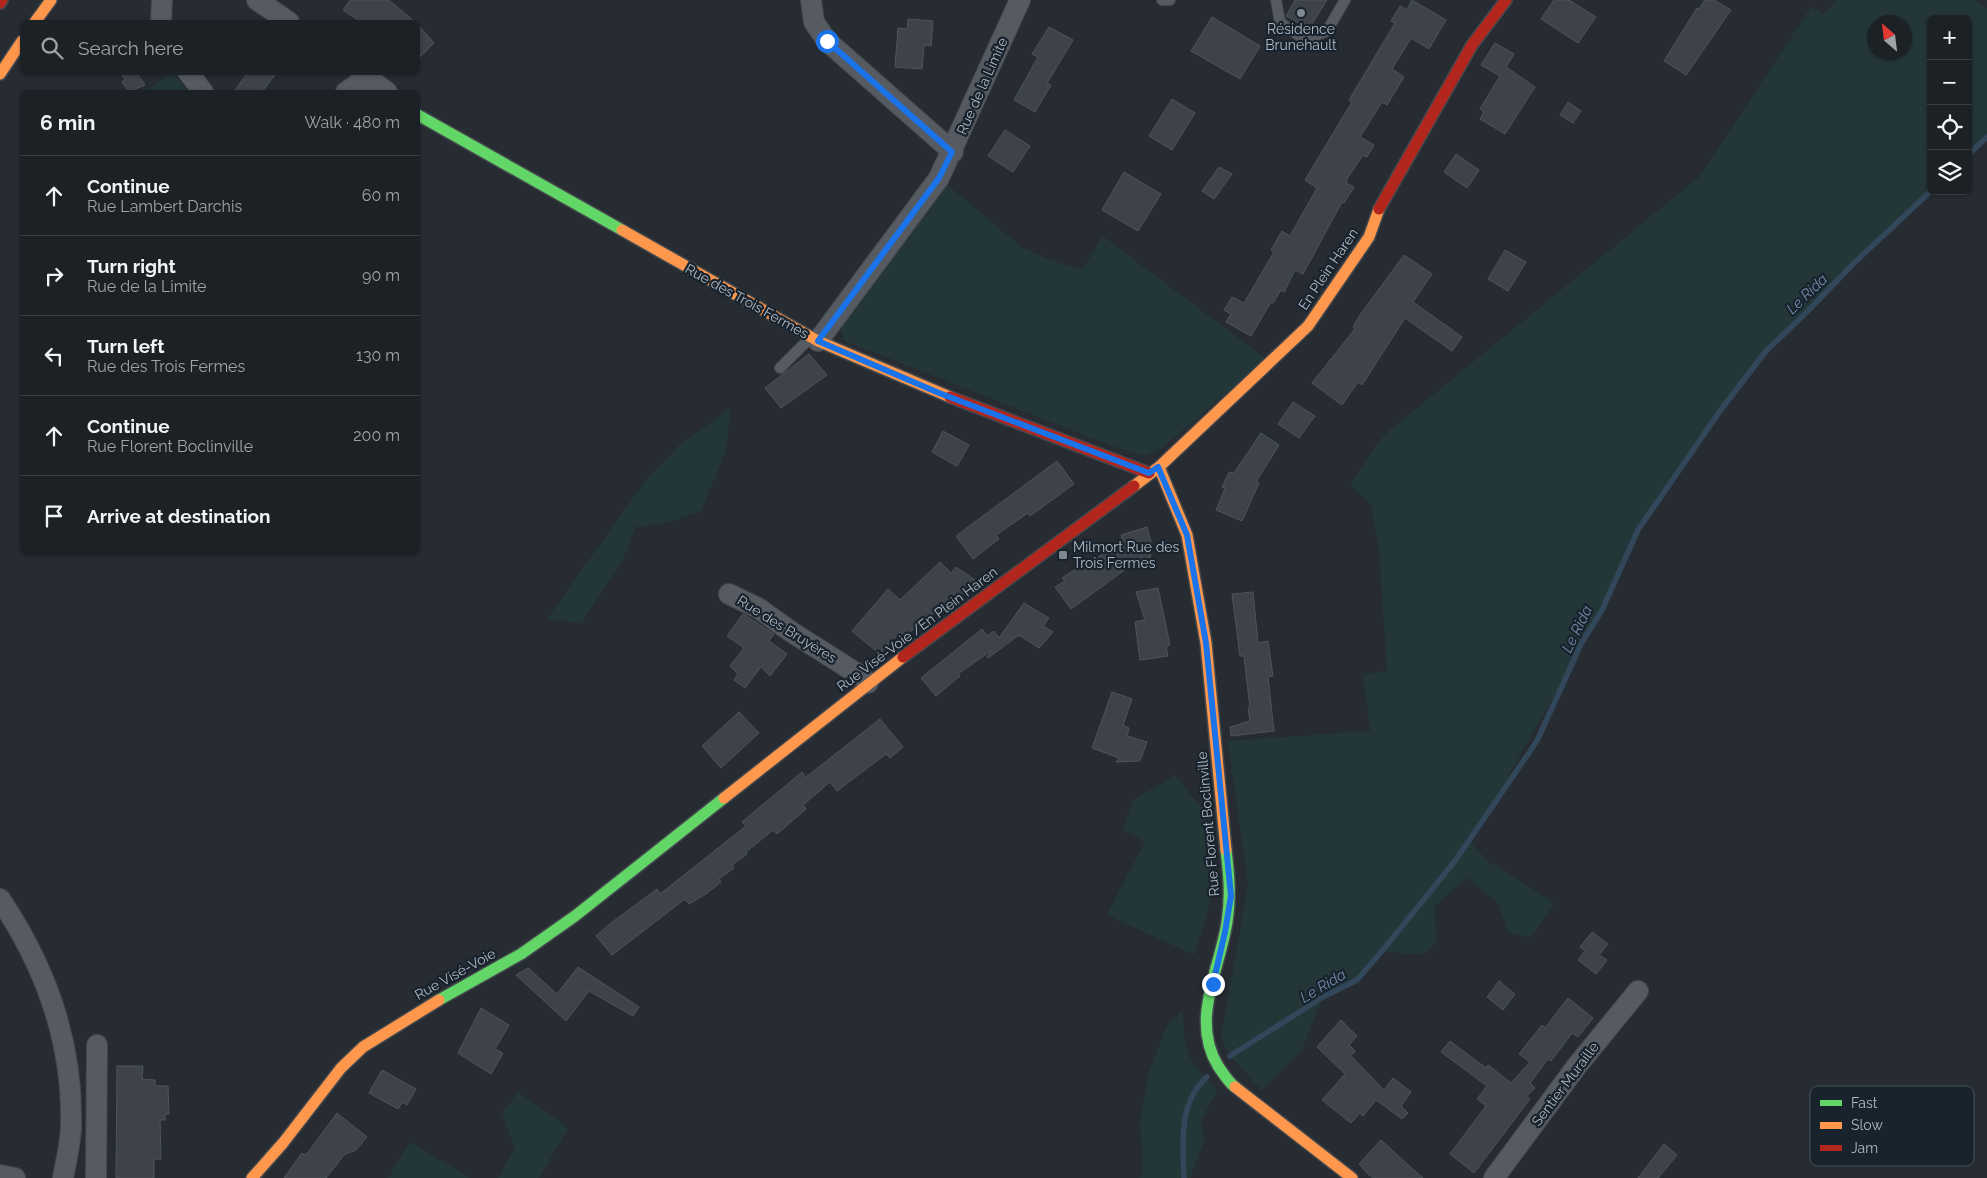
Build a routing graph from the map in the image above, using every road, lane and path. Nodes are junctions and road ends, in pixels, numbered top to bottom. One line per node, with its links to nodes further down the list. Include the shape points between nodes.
1 (2, 0): 12 (main road)
2 (51, 0): 13 (main road)
3 (162, 0): 14 (street)
4 (257, 0): 15 (street)
5 (811, 0): 24 (street, via 814,22 827,41)
6 (1020, 0): 24 (street, Rue de la Limite)
7 (1162, 0): 8 (lane)
8 (1170, 0)
9 (1276, 0): 10 (lane, via 1280,22 1305,40 1327,31)
10 (1345, 0)
11 (1506, 0): 27 (main road, En Plein Haren, via 1472,44 1382,204 1369,237 1308,326)
12 (0, 4)
13 (36, 20)
14 (161, 20)
15 (286, 20)
16 (20, 44): 17 (main road)
17 (0, 74)
18 (190, 75): 20 (street)
19 (363, 75): 21 (street); 22 (street)
20 (202, 90)
21 (348, 90)
22 (384, 90)
23 (420, 116): 25 (main road, Rue des Trois Fermes)
24 (952, 152): 25 (street, Rue de la Limite, via 939,178)
25 (814, 339): 26 (lane); 27 (main road, Rue des Trois Fermes, via 939,393)
26 (780, 368)
27 (1154, 470): 29 (main road, Rue Visé-Voie /En Plein Haren); 39 (main road, Rue Florent Boclinville, via 1187,535 1191,554 1206,643 1231,896 1209,998 1208,1040 1216,1064 1231,1084)
28 (729, 594): 29 (street, Rue des Bruyères, via 758,608)
29 (868, 683): 30 (main road, Rue Visé-Voie /En Plein Haren)
30 (697, 820): 38 (main road, Rue Visé-Voie, via 521,954 409,1017 363,1047 341,1068)
31 (0, 899): 36 (street, via 36,961 56,1012 70,1079 71,1127)
32 (1638, 990): 40 (street, Sentier Muraille)
33 (97, 1045): 37 (street)
34 (0, 1175): 35 (street)
35 (15, 1178)
36 (63, 1178)
37 (96, 1178)
38 (252, 1178)
39 (1352, 1178)
40 (1494, 1178)

